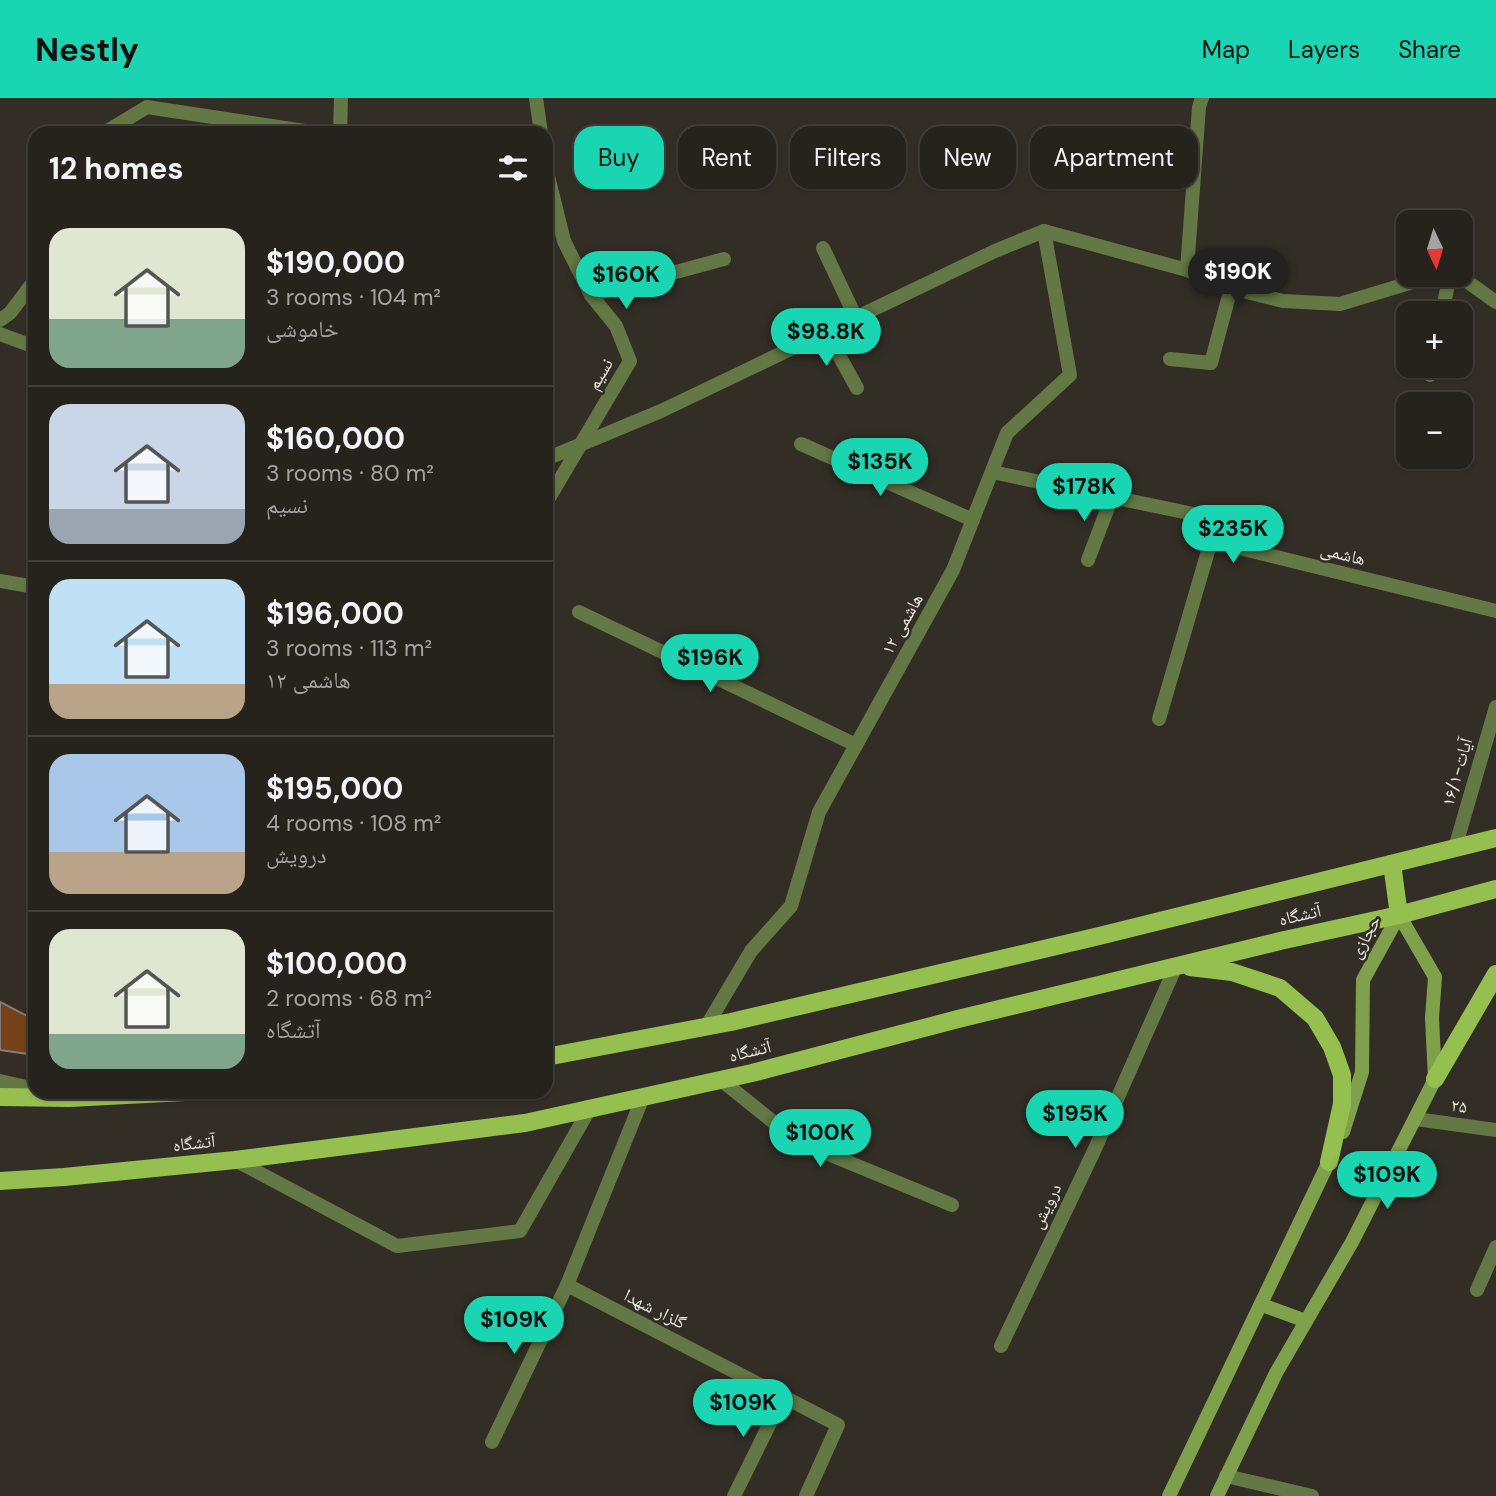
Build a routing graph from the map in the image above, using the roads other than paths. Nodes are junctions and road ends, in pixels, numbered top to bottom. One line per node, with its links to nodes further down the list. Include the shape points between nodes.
1 (341, 98): 7 (street)
2 (537, 98): 8 (street)
3 (1202, 98): 13 (street)
4 (171, 104): 5 (street, via 147,107); 6 (street)
5 (116, 126)
6 (283, 126)
7 (340, 126)
8 (540, 126)
9 (553, 196): 18 (street, نسیم, via 564,241)
10 (1044, 231): 13 (street); 20 (street); 30 (street, ۱۲ هاشمی, via 1070,375 1007,433)
11 (823, 248): 20 (street)
12 (724, 259): 18 (street)
13 (1187, 270): 16 (street)
14 (1474, 286): 19 (street)
15 (1396, 287): 16 (street, via 1340,304 1283,301)
16 (1231, 288): 25 (street, via 1211,363)
17 (28, 289): 21 (street)
18 (591, 295): 27 (street, نسیم, via 616,326 630,361)
19 (1496, 302)
20 (856, 318): 22 (street)
21 (0, 320)
22 (826, 332): 26 (street); 27 (street)
23 (0, 334): 24 (street)
24 (28, 344)
25 (1170, 359)
26 (857, 388)
27 (581, 444): 29 (street); 31 (street)
28 (801, 444): 33 (street)
29 (553, 457)
30 (992, 472): 32 (street); 33 (street, ۱۲ هاشمی)
31 (553, 491)
32 (1112, 497): 34 (street, via 1203,516); 35 (street)
33 (973, 520): 42 (street, ۱۲ هاشمی, via 953,570)
34 (1211, 541): 38 (street, هاشمی); 41 (street)
35 (1088, 561)
36 (0, 581): 37 (street)
37 (28, 586)
38 (1496, 611)
39 (579, 612): 42 (street)
40 (1496, 706): 44 (street, ۱۶/۱-آیات)
41 (1159, 719)
42 (856, 745): 50 (street, ۱۲ هاشمی, via 820,812 792,906 751,951)
43 (1496, 838): 44 (main road, آتشگاه)
44 (1455, 848): 45 (main road, آتشگاه)
45 (1392, 863): 47 (main road); 50 (main road, آتشگاه)
46 (1496, 889): 47 (main road, آتشگاه)
47 (1399, 915): 48 (main road, آتشگاه); 52 (main road, حجازی, via 1435,977); 63 (main road, حجازی, via 1363,981 1362,1072)
48 (1176, 966): 53 (main road, آتشگاه); 63 (main road, via 1232,972 1280,988 1315,1018 1342,1075 1342,1104); 71 (street, درویش)
49 (1496, 974): 52 (main road)
50 (706, 1027): 51 (main road, آتشگاه)
51 (553, 1056)
52 (1435, 1079): 60 (main road, حجازی)
53 (721, 1080): 58 (main road, آتشگاه); 65 (street, via 797,1140)
54 (0, 1081): 55 (street)
55 (28, 1087)
56 (0, 1097): 57 (main road)
57 (28, 1097)
58 (643, 1097): 59 (main road, آتشگاه); 67 (street)
59 (590, 1108): 62 (main road, آتشگاه, via 525,1123); 62 (street, via 520,1231 397,1245)
60 (1416, 1119): 61 (street, ۲۵); 70 (main road, حجازی)
61 (1496, 1130)
62 (235, 1160): 64 (main road, آتشگاه)
63 (1329, 1161): 69 (main road, حجازی)
64 (0, 1181)
65 (952, 1205)
66 (1496, 1247): 68 (street)
67 (567, 1285): 72 (street, گلزار شهدا); 73 (street)
68 (1477, 1290)
69 (1262, 1305): 70 (main road); 77 (main road, حجازی)
70 (1306, 1321): 74 (main road, حجازی)
71 (1001, 1346)
72 (783, 1397): 75 (street); 76 (street, گلزار شهدا, via 838,1425)
73 (492, 1442)
74 (1226, 1476): 78 (main road, حجازی); 79 (street)
75 (734, 1496)
76 (806, 1496)
77 (1169, 1496)
78 (1217, 1496)
79 (1312, 1496)

